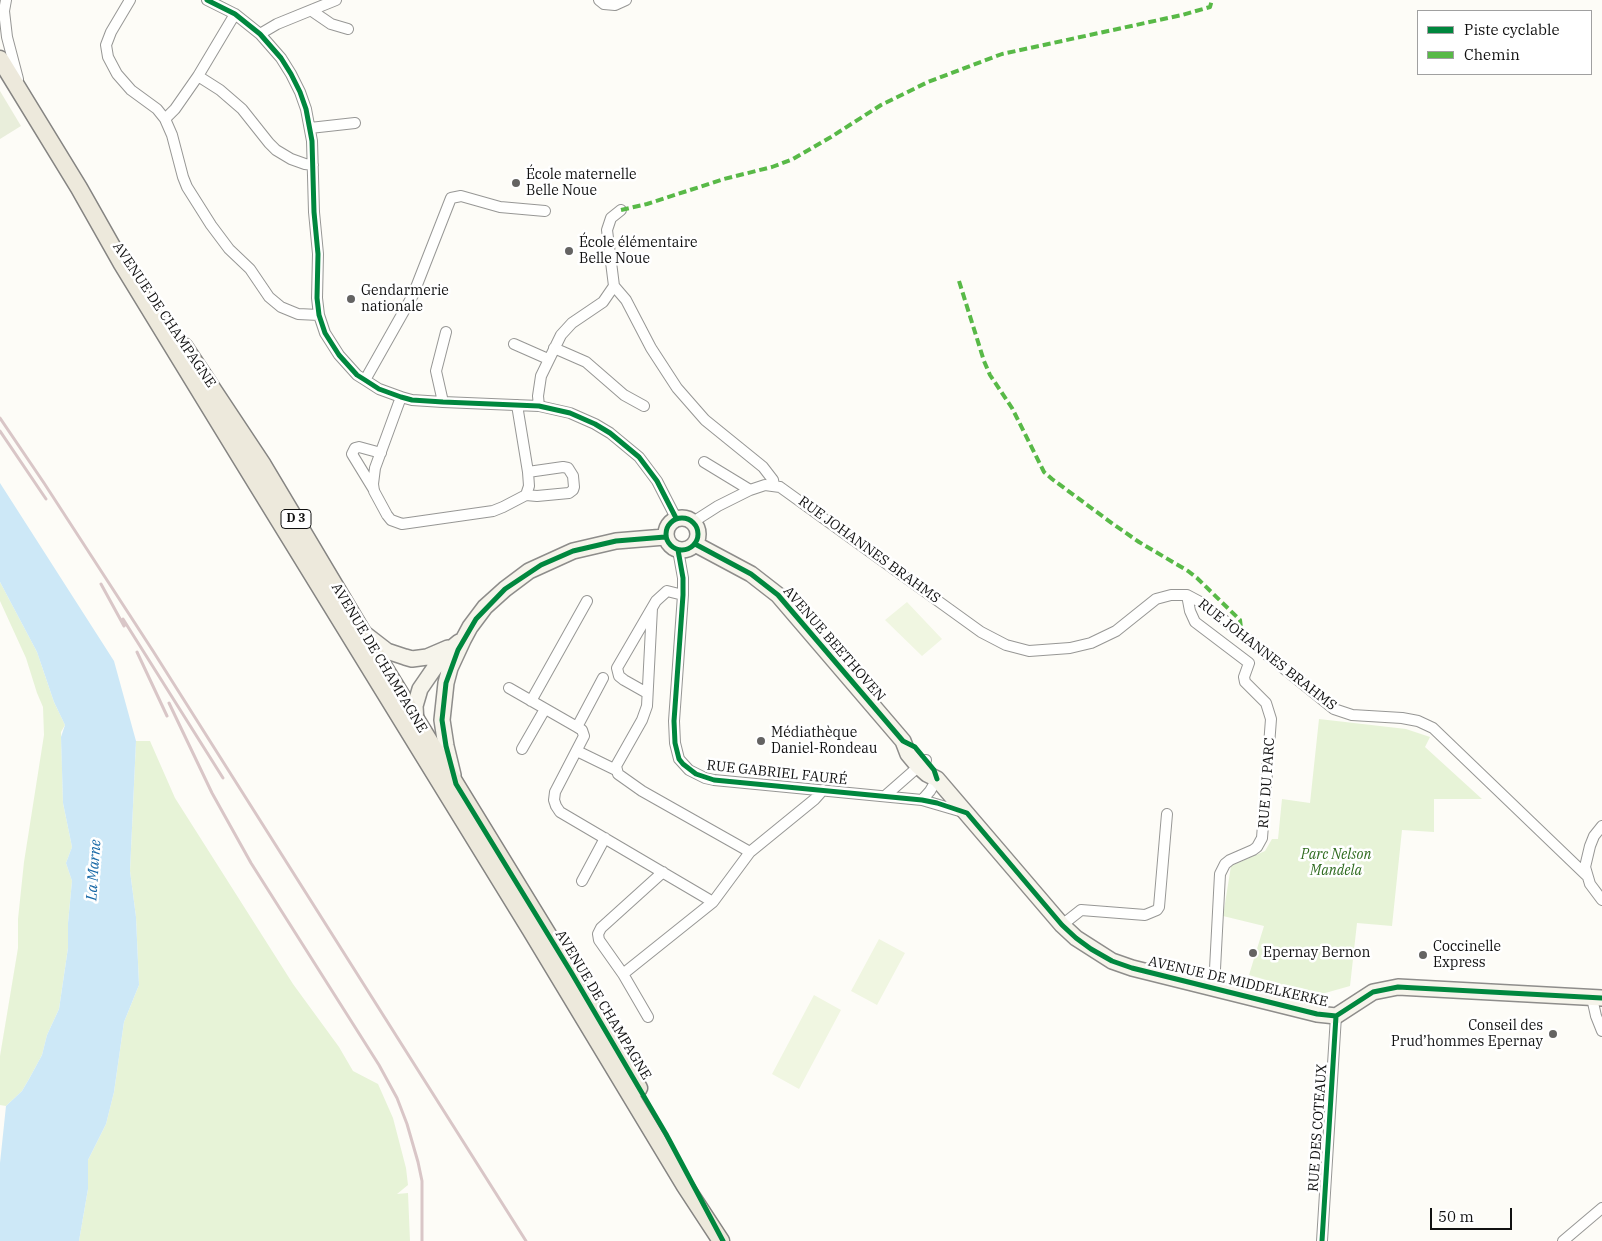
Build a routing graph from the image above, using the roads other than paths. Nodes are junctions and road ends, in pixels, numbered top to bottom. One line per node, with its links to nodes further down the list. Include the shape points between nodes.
1 (6, 0): 14 (street, via 7,37)
2 (130, 0): 15 (street, via 107,39 106,51 124,82)
3 (207, 0): 9 (street)
4 (336, 0): 7 (street)
5 (599, 0): 6 (street, via 615,5)
6 (626, 0)
7 (324, 3): 8 (street)
8 (312, 11): 10 (street, via 331,24); 11 (street)
9 (235, 14): 11 (street); 13 (street)
10 (348, 29)
11 (260, 34): 17 (street, via 291,74 306,108)
12 (0, 59): 14 (main road, D 3)
13 (198, 76): 15 (street); 18 (street, via 242,108 276,150 291,159)
14 (24, 99): 19 (main road, D 3)
15 (165, 119): 23 (street, via 185,182 221,239 281,307 298,314)
16 (356, 123): 17 (street)
17 (310, 128): 18 (street)
18 (313, 164): 23 (street)
19 (79, 188): 50 (main road, AVENUE DE CHAMPAGNE / D 3, via 263,465); 52 (main road, D 3)
20 (621, 210): 22 (street, via 611,218 607,230)
21 (546, 211): 28 (street, via 500,207 461,196 451,198 413,295)
22 (614, 286): 26 (street, via 603,302 566,328); 37 (street, via 626,300 677,388 705,420 763,467)
23 (319, 314): 28 (street, via 339,355)
24 (446, 332): 30 (street, via 436,371)
25 (514, 344): 27 (street)
26 (554, 348): 27 (street); 33 (street, via 586,362 624,395)
27 (548, 359): 32 (street, via 539,385)
28 (365, 380): 29 (street)
29 (401, 398): 30 (street); 34 (street)
30 (443, 402): 31 (street)
31 (517, 405): 32 (street); 36 (street)
32 (539, 406): 41 (street, via 582,418 627,446 657,481)
33 (644, 406)
34 (381, 453): 39 (street, via 374,472); 39 (street, via 359,447 352,454)
35 (704, 462): 38 (street)
36 (528, 472): 40 (street); 40 (street, via 568,468 574,487 569,493)
37 (774, 485): 38 (street); 47 (street, RUE JOHANNES BRAHMS, via 789,492 981,632 1017,649 1040,652 1091,643 1116,631 1156,600 1171,595)
38 (750, 490): 42 (street)
39 (374, 491): 40 (street, via 391,520 402,524 493,511)
40 (526, 495)
41 (676, 518): 42 (street); 43 (street, via 667,526)
42 (693, 522): 44 (street, via 698,533)
43 (665, 537): 45 (street, via 672,548); 51 (street, via 596,545 541,564 496,597)
44 (694, 544): 45 (street); 65 (street, AVENUE BEETHOVEN, via 751,574 778,595 903,741 908,754)
45 (678, 550): 46 (street, RUE GABRIEL FAURÉ)
46 (683, 595): 49 (street, via 667,591); 70 (street, RUE GABRIEL FAURÉ, via 674,721 679,759 696,774 714,780)
47 (1187, 595): 79 (street, RUE JOHANNES BRAHMS, via 1204,604 1334,709 1352,715 1418,721 1433,728); 86 (street, RUE DU PARC, via 1196,622 1249,663 1245,682 1266,704 1271,719 1262,838 1253,850 1225,864 1220,874)
48 (587, 601): 59 (street)
49 (652, 608): 58 (street); 58 (street, via 617,668 619,676)
50 (362, 631): 51 (street, via 387,651 412,658 436,654); 55 (main road, AVENUE DE CHAMPAGNE / D 3)
51 (463, 640): 53 (street); 57 (street, via 448,651)
52 (364, 660): 55 (street); 68 (main road, D 3)
53 (450, 668): 57 (street, via 434,683); 69 (street, via 442,720)
54 (603, 678): 62 (street)
55 (395, 685): 57 (street); 61 (main road, AVENUE DE CHAMPAGNE / D 3)
56 (509, 688): 59 (street)
57 (420, 689): 61 (street)
58 (647, 693): 66 (street, via 646,710)
59 (531, 701): 60 (street)
60 (546, 709): 62 (street); 63 (street)
61 (415, 716): 68 (street); 69 (main road, AVENUE DE CHAMPAGNE / D 3)
62 (577, 727): 64 (street, via 584,736)
63 (522, 750)
64 (577, 751): 66 (street); 76 (street, via 554,800 560,812)
65 (922, 763): 67 (street, AVENUE BEETHOVEN, via 927,774); 71 (street)
66 (616, 770): 77 (street, via 622,778)
67 (937, 779): 72 (street); 73 (street, AVENUE BEETHOVEN)
68 (439, 780): 92 (main road, D 3, via 685,1186)
69 (456, 784): 92 (main road, AVENUE DE CHAMPAGNE / D 3, via 666,1134)
70 (824, 790): 71 (street, RUE GABRIEL FAURÉ); 77 (street)
71 (885, 796): 72 (street, RUE GABRIEL FAURÉ)
72 (922, 800): 73 (street, RUE GABRIEL FAURÉ)
73 (967, 813): 83 (street, AVENUE BEETHOVEN)
74 (1167, 814): 83 (street, via 1157,910 1145,915 1081,910)
75 (1602, 826): 79 (street, via 1587,853)
76 (605, 838): 78 (street); 80 (street)
77 (750, 852): 82 (street)
78 (663, 872): 82 (street); 85 (street, via 598,934)
79 (1586, 875): 81 (street, RUE JOHANNES BRAHMS)
80 (582, 881)
81 (1602, 900)
82 (713, 902): 85 (street)
83 (1062, 925): 84 (street, AVENUE BEETHOVEN, via 1091,949)
84 (1132, 968): 86 (street, AVENUE DE MIDDELKERKE)
85 (623, 974): 89 (street)
86 (1214, 988): 88 (street, AVENUE DE MIDDELKERKE, via 1316,1014)
87 (1597, 998): 88 (street, AVENUE DE MIDDELKERKE, via 1398,987 1373,992); 90 (street, via 1596,1016)
88 (1336, 1016): 93 (street, RUE DES COTEAUX)
89 (648, 1017)
90 (1602, 1031)
91 (1602, 1208): 94 (street)
92 (722, 1241)
93 (1322, 1241)
94 (1562, 1241)

